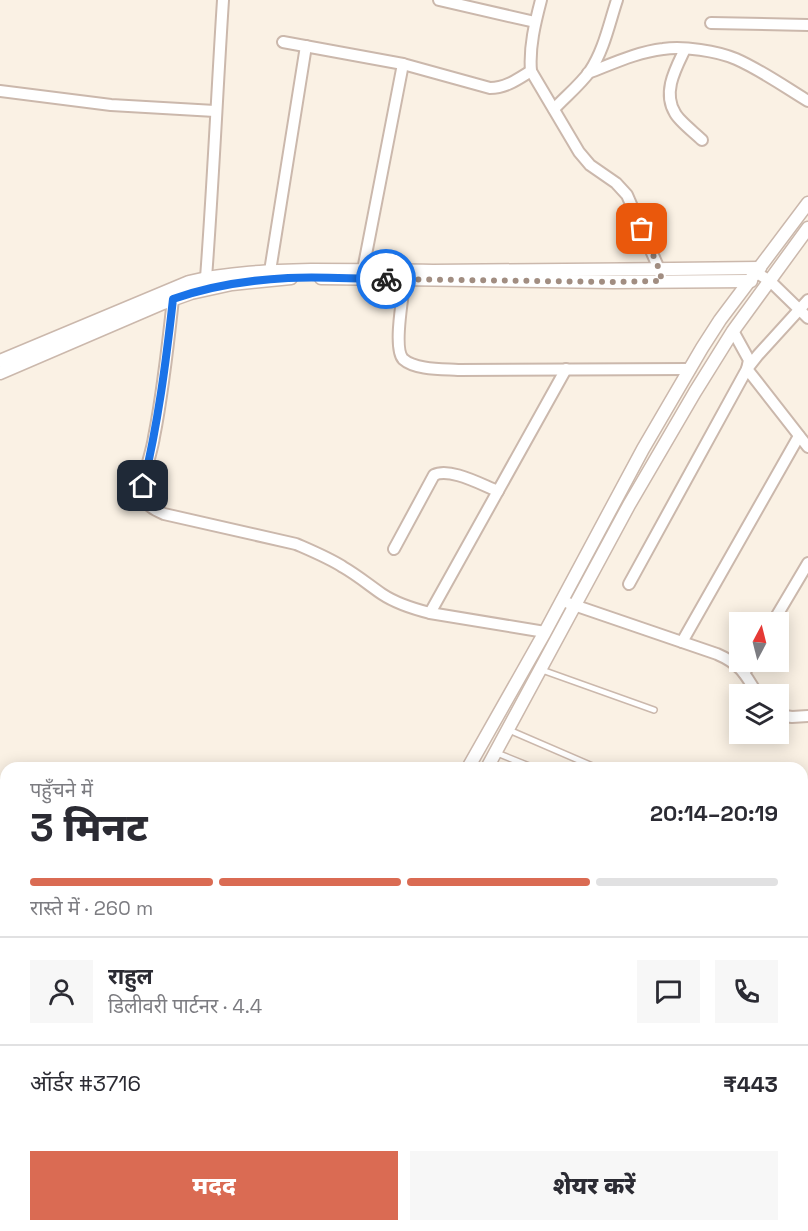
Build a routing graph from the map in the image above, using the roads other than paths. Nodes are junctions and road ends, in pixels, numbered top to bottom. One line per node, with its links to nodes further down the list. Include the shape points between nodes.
1 (223, 0): 17 (street)
2 (439, 0): 5 (street)
3 (541, 0): 5 (street)
4 (616, 0): 13 (street, via 603,47)
5 (535, 22): 12 (street)
6 (711, 23): 7 (street)
7 (808, 25)
8 (283, 42): 9 (street)
9 (306, 46): 11 (street); 22 (street)
10 (685, 49): 13 (street, via 636,55); 15 (street, via 735,58); 18 (street, via 671,80 671,101 675,114)
11 (403, 64): 12 (street, via 490,88 508,85); 21 (street)
12 (531, 72): 16 (street)
13 (588, 74): 16 (street)
14 (0, 91): 17 (street, via 111,105)
15 (808, 101)
16 (554, 109): 24 (street, via 590,165 627,195)
17 (216, 111): 25 (street)
18 (702, 140)
19 (808, 203): 23 (street)
20 (808, 228): 27 (street)
21 (363, 270): 22 (street); 24 (street)
22 (270, 271): 25 (street)
23 (756, 274): 24 (street); 27 (street); 34 (street)
24 (660, 275): 26 (street, via 613,282)
25 (206, 278): 32 (street)
26 (405, 279): 28 (street, via 288,278 232,284); 33 (street, via 398,334 398,348 404,360 430,368 458,370)
27 (770, 281): 30 (street); 31 (street)
28 (173, 299): 36 (street); 46 (street, via 158,415 143,486 146,503 164,514 296,544 341,566 400,604)
29 (808, 300): 30 (street)
30 (804, 314): 35 (street)
31 (733, 331): 35 (street, via 748,360); 44 (street, via 647,474)
32 (0, 361)
33 (566, 369): 34 (street); 39 (street)
34 (690, 369): 43 (street)
35 (747, 369): 37 (street); 42 (street)
36 (0, 373)
37 (799, 436): 38 (street); 48 (street)
38 (808, 447)
39 (498, 491): 40 (street, via 449,473 434,475); 46 (street)
40 (394, 549)
41 (808, 563): 45 (street)
42 (629, 584)
43 (562, 601): 44 (street); 47 (street)
44 (575, 605): 48 (street); 49 (street)
45 (779, 612)
46 (430, 613): 47 (street)
47 (545, 632): 57 (street)
48 (682, 642): 50 (street, via 731,660)
49 (540, 669): 52 (lane); 55 (street)
50 (744, 673): 51 (street)
51 (751, 684)
52 (654, 710)
53 (808, 716): 54 (street)
54 (789, 717)
55 (508, 729): 56 (street); 60 (lane)
56 (495, 752): 58 (street); 59 (lane)
57 (471, 762)
58 (490, 762)
59 (519, 762)
60 (583, 762)

